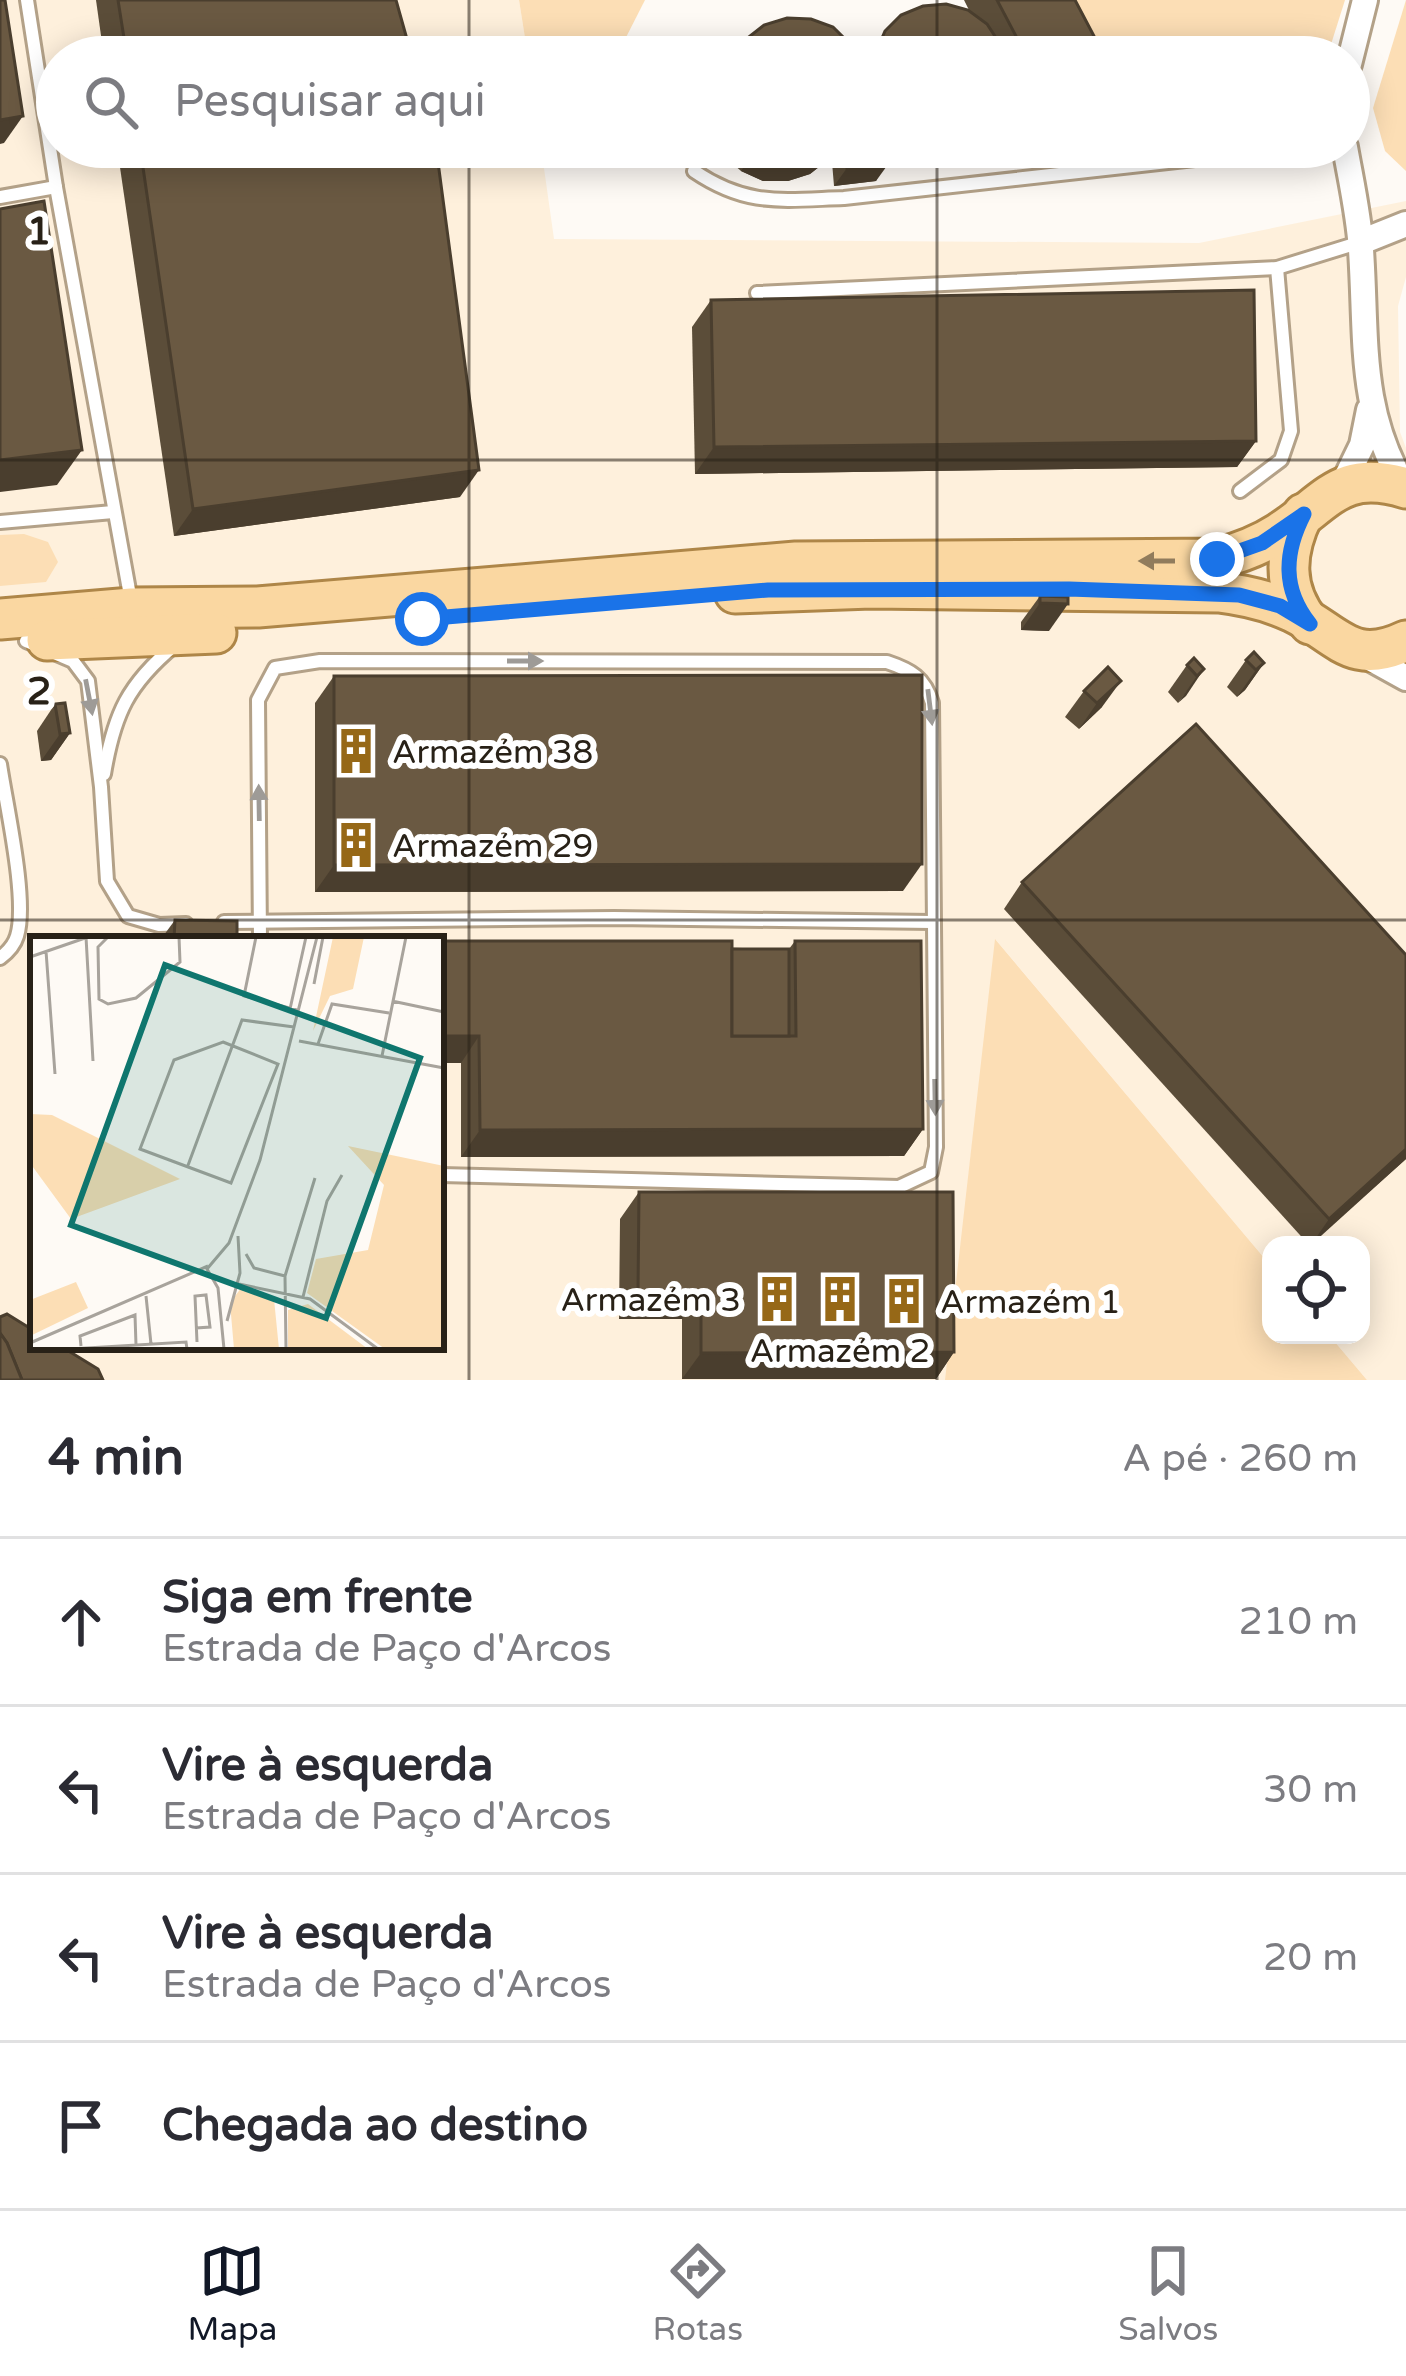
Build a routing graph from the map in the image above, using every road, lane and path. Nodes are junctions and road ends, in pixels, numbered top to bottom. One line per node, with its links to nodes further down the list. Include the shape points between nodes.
1 (27, 0): 4 (lane)
2 (1365, 0): 3 (street)
3 (1356, 36)
4 (36, 58)
5 (53, 168): 9 (lane)
6 (1115, 168): 8 (lane, via 773,200 725,192)
7 (1349, 168): 12 (street)
8 (694, 171)
9 (56, 187): 10 (lane); 19 (lane)
10 (0, 197)
11 (1406, 224): 12 (street)
12 (1361, 242): 13 (lane); 15 (street)
13 (1277, 268): 14 (lane); 18 (lane, via 1291,431 1281,460)
14 (757, 293)
15 (1370, 402): 16 (street, via 1362,445); 17 (street)
16 (1342, 486): 17 (main road); 20 (main road)
17 (1406, 488)
18 (1240, 491)
19 (112, 512): 21 (lane); 22 (lane)
20 (1304, 514): 22 (main road, one-way to 22, via 1262,543 1217,559 796,562 258,607); 23 (main road, via 1287,571)
21 (0, 522)
22 (132, 608): 25 (main road)
23 (1310, 624): 24 (main road, via 1280,606 1219,592 871,588); 27 (main road)
24 (188, 634): 25 (main road); 30 (lane, via 128,695 111,730)
25 (9, 635): 30 (lane, one-way to 30, via 73,661 88,681)
26 (1406, 641): 27 (main road)
27 (1357, 651): 28 (street)
28 (1406, 678)
29 (0, 764): 34 (lane, via 20,911 17,936)
30 (101, 788): 31 (lane, via 106,881 128,916 159,925)
31 (260, 920): 32 (lane); 32 (lane, one-way to 32, via 257,700 275,668 320,661 682,661 887,662 918,675 932,703); 33 (lane)
32 (932, 922): 35 (lane, one-way to 35, via 936,1147 931,1172 920,1179 899,1187)
33 (260, 936)
34 (0, 958)
35 (444, 1175)

